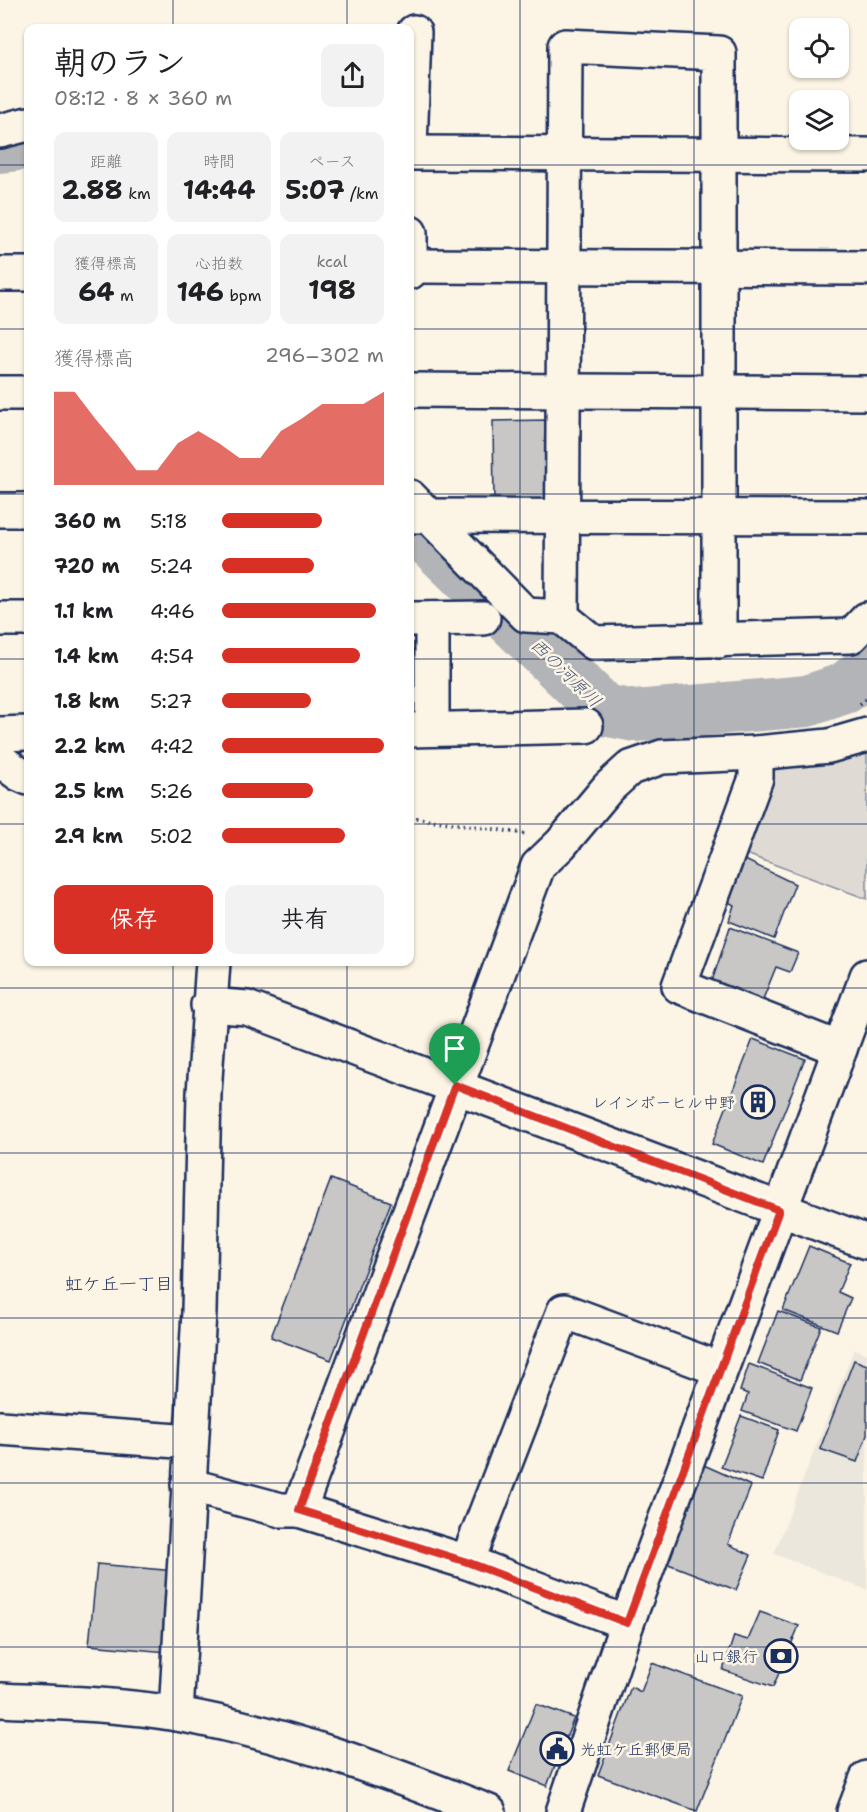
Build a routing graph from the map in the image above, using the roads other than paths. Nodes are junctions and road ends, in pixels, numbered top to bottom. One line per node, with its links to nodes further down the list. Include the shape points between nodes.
1 (24, 125): 2 (street)
2 (0, 131)
3 (414, 151): 4 (street)
4 (563, 154): 5 (street); 5 (street, via 565,46 719,53); 8 (street)
5 (717, 154): 6 (street); 9 (street)
6 (867, 155)
7 (414, 266): 8 (street)
8 (563, 267): 9 (street); 14 (street)
9 (718, 267): 10 (street); 15 (street)
10 (867, 268)
11 (0, 274): 12 (street)
12 (24, 274)
13 (414, 390): 14 (street)
14 (561, 391): 15 (street); 22 (street)
15 (718, 391): 18 (street); 23 (street)
16 (0, 393): 17 (street)
17 (24, 393)
18 (867, 393)
19 (0, 510): 20 (street)
20 (24, 510)
21 (416, 510): 22 (street); 25 (street, via 526,615)
22 (562, 517): 23 (street); 25 (street)
23 (720, 517): 24 (street); 31 (street)
24 (867, 517)
25 (562, 617): 31 (street, via 594,643)
26 (483, 618): 29 (street)
27 (0, 619): 28 (street)
28 (24, 619)
29 (421, 619): 33 (street)
30 (867, 619): 31 (street, via 851,636)
31 (719, 641)
32 (586, 726): 33 (street)
33 (421, 729)
34 (24, 733): 35 (street)
35 (0, 734)
36 (867, 735): 37 (street, via 829,746)
37 (756, 753): 43 (street, via 756,778 678,986); 44 (street, via 662,757 630,768 608,788 538,866)
38 (0, 760): 39 (street)
39 (24, 776)
40 (213, 966): 42 (street)
41 (867, 976): 43 (street)
42 (208, 1005): 44 (street, via 247,1008); 49 (street, via 200,1312)
43 (840, 1049): 45 (street)
44 (455, 1085): 45 (street); 51 (street)
45 (779, 1210): 46 (street); 47 (street)
46 (867, 1242)
47 (720, 1369): 52 (street, via 564,1311); 53 (street)
48 (0, 1428): 49 (street)
49 (191, 1442): 50 (street)
50 (188, 1485): 51 (street, via 282,1510); 55 (street)
51 (299, 1510): 52 (street)
52 (467, 1562): 53 (street)
53 (627, 1623): 58 (street)
54 (0, 1700): 55 (street)
55 (176, 1714): 57 (street, via 281,1738 397,1776)
56 (867, 1778): 59 (street)
57 (489, 1812)
58 (563, 1812)
59 (854, 1812)

